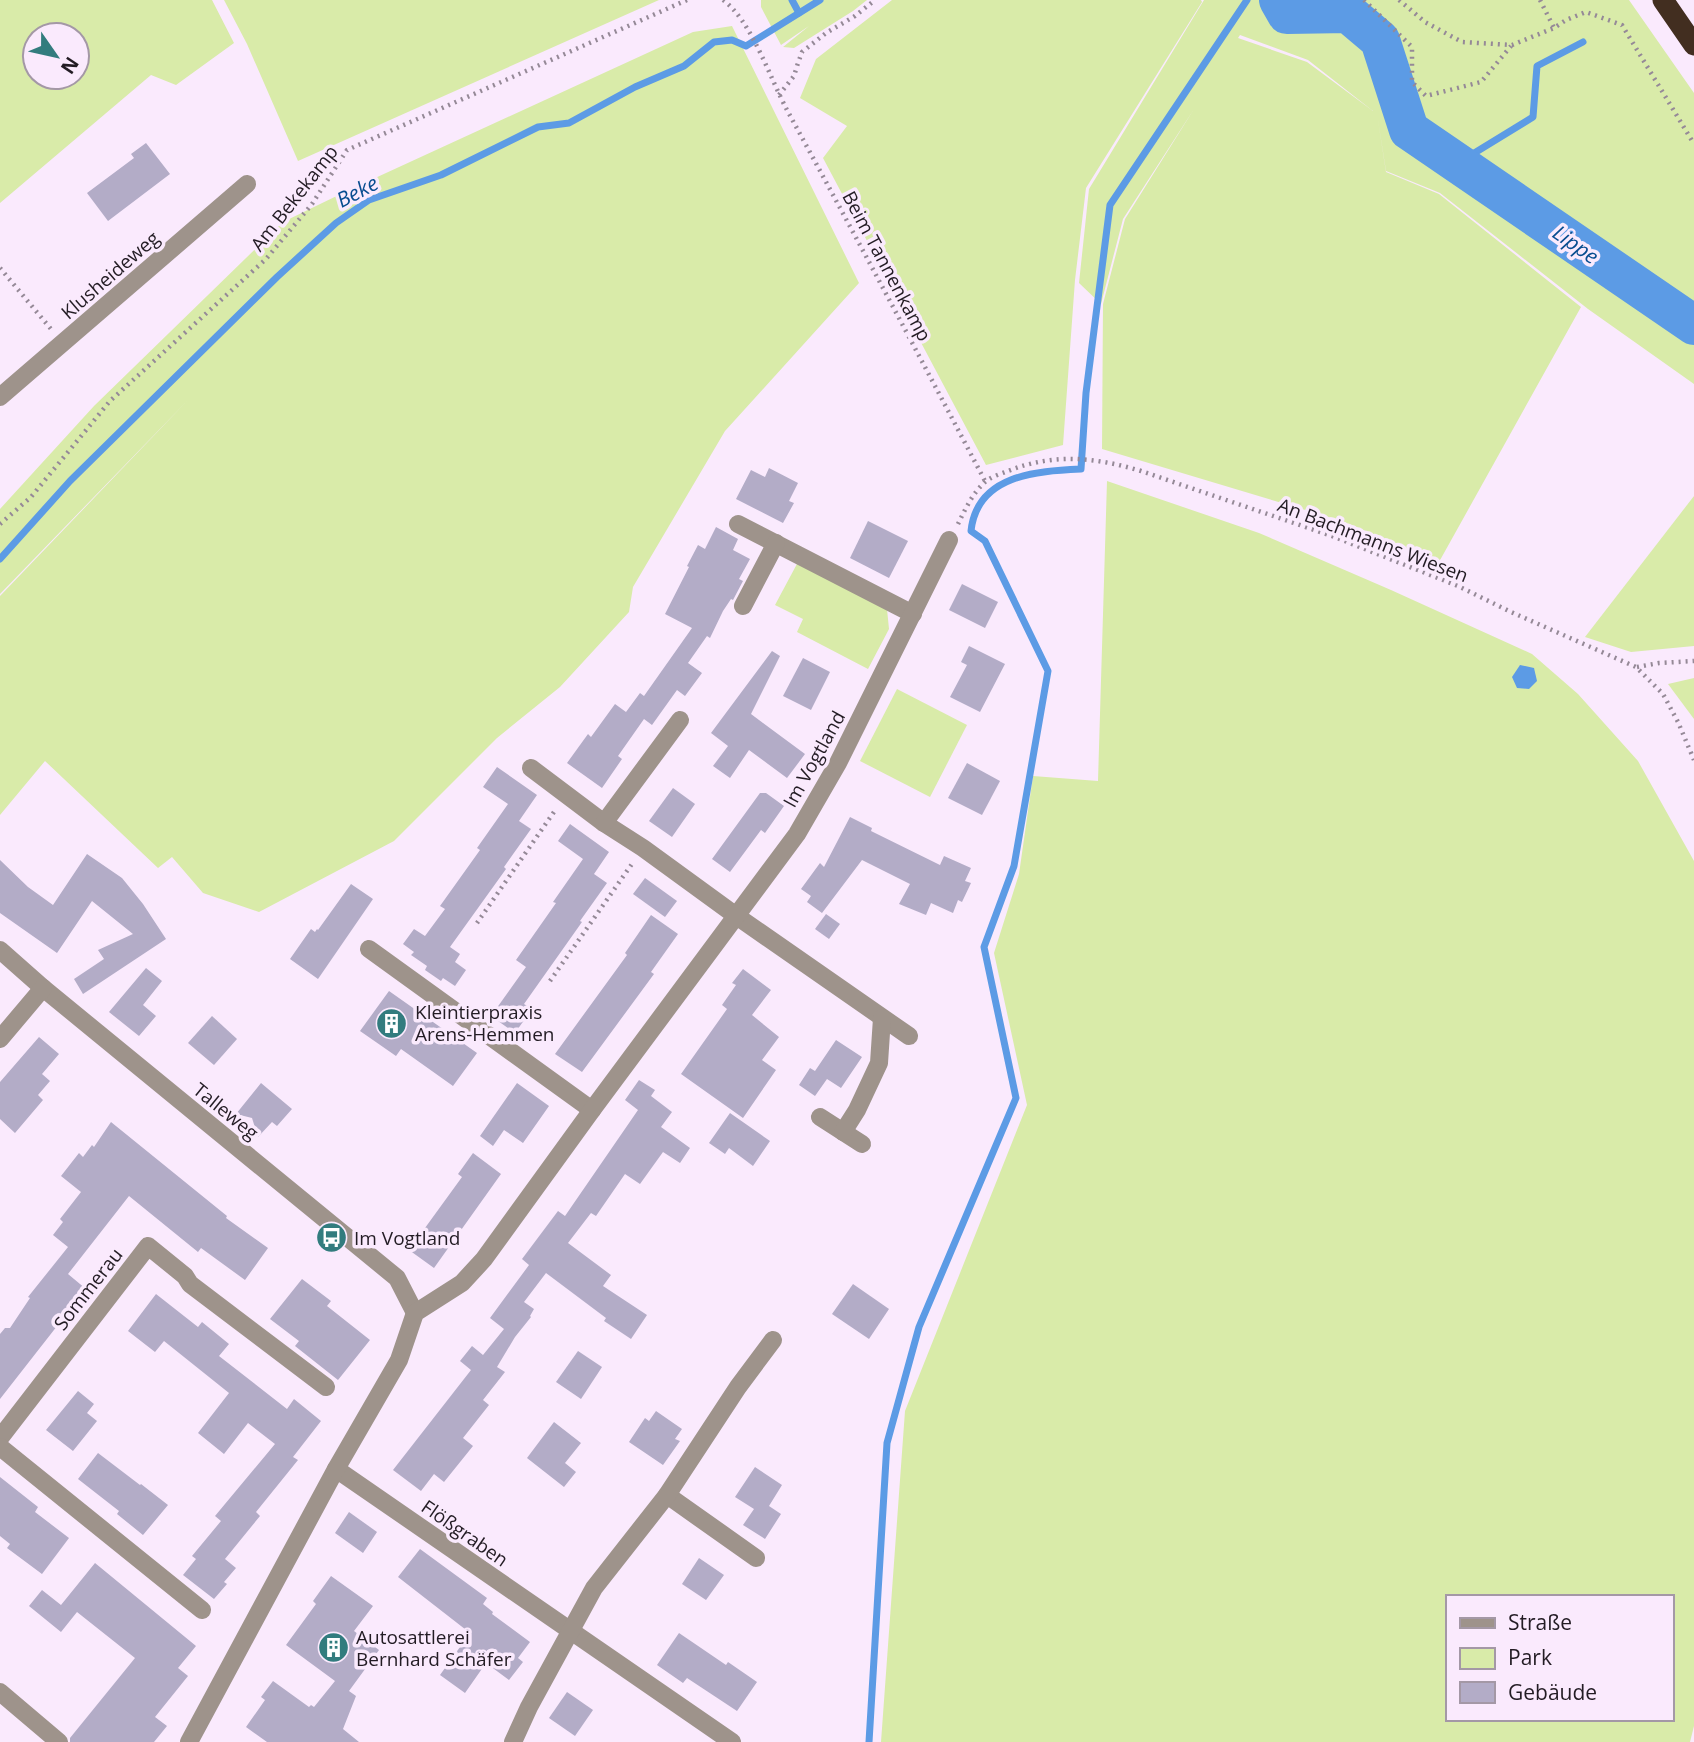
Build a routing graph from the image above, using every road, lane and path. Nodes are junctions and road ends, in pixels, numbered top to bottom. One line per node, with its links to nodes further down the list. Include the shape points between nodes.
1 (687, 0): 18 (path, Am Bekekamp, via 347,150 312,204 265,259 110,401 31,497)
2 (723, 0): 11 (path, Beim Tannenkamp, via 746,26)
3 (875, 0): 11 (path, via 803,52 794,76)
4 (1364, 0): 9 (path, via 1412,47 1412,82 1426,96 1481,82)
5 (1399, 0): 9 (path, via 1425,22 1462,42)
6 (1540, 0): 8 (path)
7 (1664, 0): 10 (highway)
8 (1555, 28): 9 (path); 12 (path, via 1586,12 1622,25)
9 (1512, 45)
10 (1694, 45)
11 (779, 95): 17 (path, Beim Tannenkamp)
12 (1694, 144)
13 (247, 184): 15 (street, Klusheideweg)
14 (0, 268): 15 (path)
15 (63, 343): 16 (street, Klusheideweg)
16 (0, 397)
17 (985, 481): 20 (path); 25 (path, An Bachmanns Wiesen, via 1022,465 1068,458 1118,464 1332,536 1458,586)
18 (0, 524)
19 (738, 524): 21 (street)
20 (949, 540): 23 (street, Im Vogtland)
21 (776, 543): 22 (street); 23 (street)
22 (743, 606)
23 (913, 614): 32 (street, Im Vogtland, via 797,834)
24 (1694, 661): 25 (path)
25 (1636, 667): 27 (path, An Bachmanns Wiesen, via 1663,694)
26 (680, 720): 30 (street)
27 (1694, 760)
28 (531, 768): 29 (street)
29 (566, 794): 30 (street); 33 (path)
30 (604, 823): 31 (street)
31 (643, 848): 32 (street); 36 (path)
32 (735, 915): 38 (street); 41 (street, Im Vogtland)
33 (478, 923)
34 (369, 949): 41 (street)
35 (0, 950): 37 (street, Talleweg)
36 (550, 981)
37 (43, 988): 40 (street); 45 (street, Talleweg, via 397,1278)
38 (882, 1018): 39 (street); 43 (street, via 879,1063)
39 (909, 1036)
40 (0, 1039)
41 (592, 1110): 45 (street, Im Vogtland, via 484,1259 462,1283)
42 (820, 1117): 43 (street)
43 (843, 1132): 44 (street)
44 (862, 1144)
45 (415, 1313): 50 (street, via 399,1360)
46 (773, 1340): 51 (street)
47 (326, 1387): 48 (street, Sommerau, via 190,1284 148,1245)
48 (0, 1438)
49 (0, 1447): 53 (street)
50 (336, 1469): 54 (street, Flößgraben); 56 (street)
51 (667, 1495): 52 (street); 54 (street, via 594,1588)
52 (756, 1558)
53 (202, 1610)
54 (569, 1631): 58 (street); 59 (street, Flößgraben)
55 (0, 1692): 57 (street)
56 (195, 1739)
57 (59, 1742)
58 (513, 1742)
59 (732, 1742)

